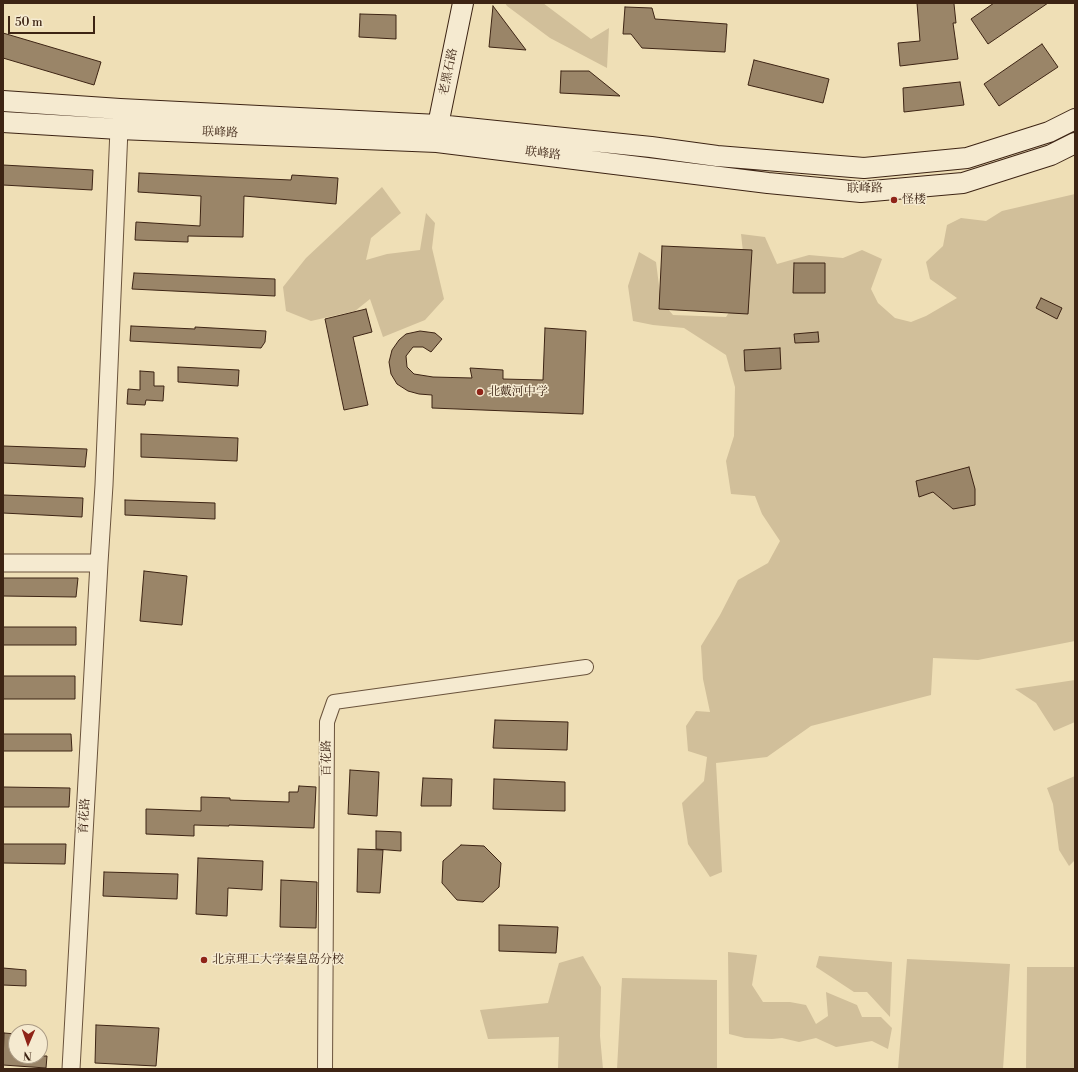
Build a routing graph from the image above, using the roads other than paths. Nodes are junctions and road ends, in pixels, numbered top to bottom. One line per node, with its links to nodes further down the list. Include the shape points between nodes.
1 (464, 3): 7 (main road, 老黑石路)
2 (3, 101): 3 (main road, 联峰路)
3 (120, 109): 6 (street); 7 (main road, 联峰路)
4 (1075, 119): 7 (main road, 联峰路, via 1049,132 967,158 864,168 717,156 651,147)
5 (3, 122): 6 (main road, 联峰路)
6 (119, 129): 7 (main road, 联峰路); 10 (street, 育花路)
7 (438, 133): 8 (main road, 联峰路, via 768,183 861,192 963,183 1051,155)
8 (1075, 143)
9 (3, 563): 10 (street)
10 (99, 563): 12 (street, 育花路)
11 (586, 667): 13 (street, 百花路, via 334,702 327,722)
12 (71, 1069)
13 (325, 1069)

